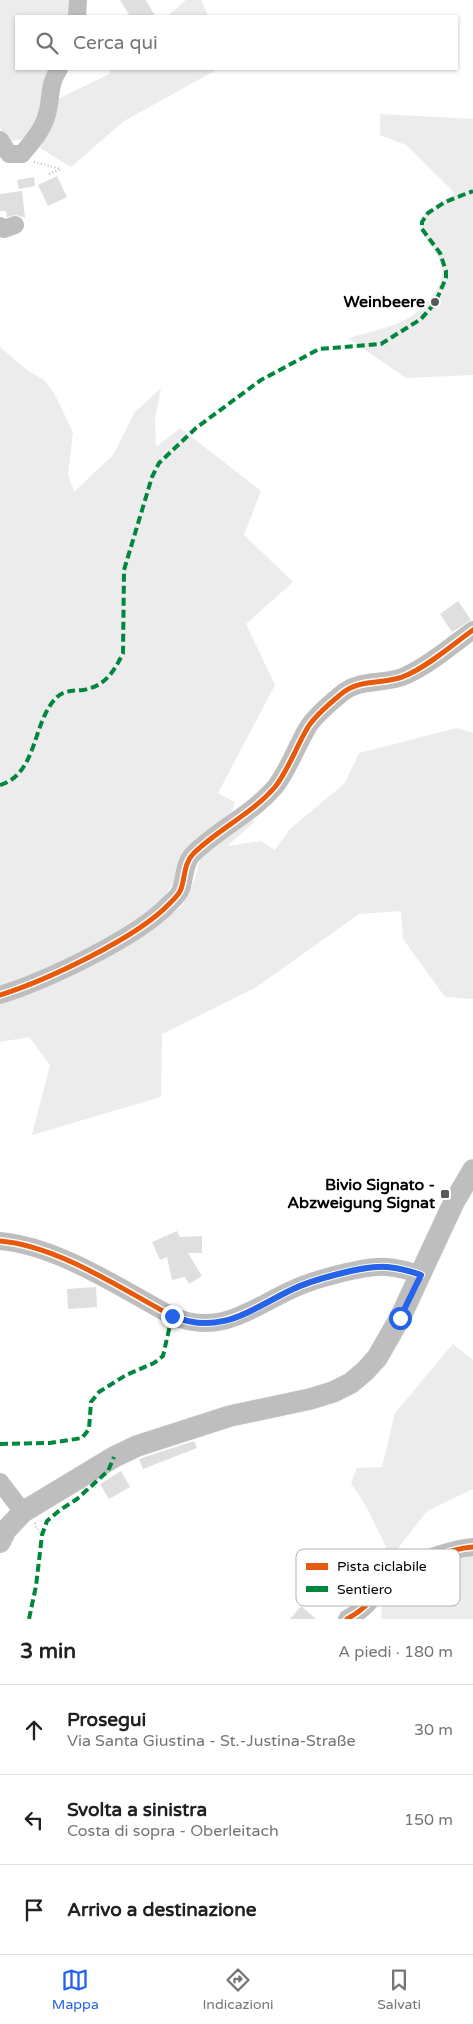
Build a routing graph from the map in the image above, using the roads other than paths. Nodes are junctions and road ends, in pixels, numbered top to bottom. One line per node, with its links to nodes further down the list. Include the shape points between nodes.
1 (78, 0): 2 (street)
2 (77, 15)
3 (58, 70): 4 (street, via 52,79 47,115 37,137 22,154 9,154)
4 (0, 140)
5 (473, 630): 6 (street, via 406,675 351,686 308,726 293,759 275,787 191,856 180,891 152,919 116,942 46,977)
6 (0, 995)
7 (473, 1170): 9 (main road, via 454,1202)
8 (0, 1241): 9 (street, via 30,1246 77,1264 172,1316 202,1324 241,1316 312,1281 349,1272 386,1267)
9 (421, 1275): 11 (main road, via 377,1358 351,1383 310,1399 230,1416 137,1446 97,1466)
10 (0, 1482): 11 (street)
11 (23, 1512): 12 (main road, via 6,1530)
12 (0, 1542)
13 (473, 1547): 14 (street)
14 (458, 1549)
15 (364, 1606): 16 (street)
16 (347, 1619)

